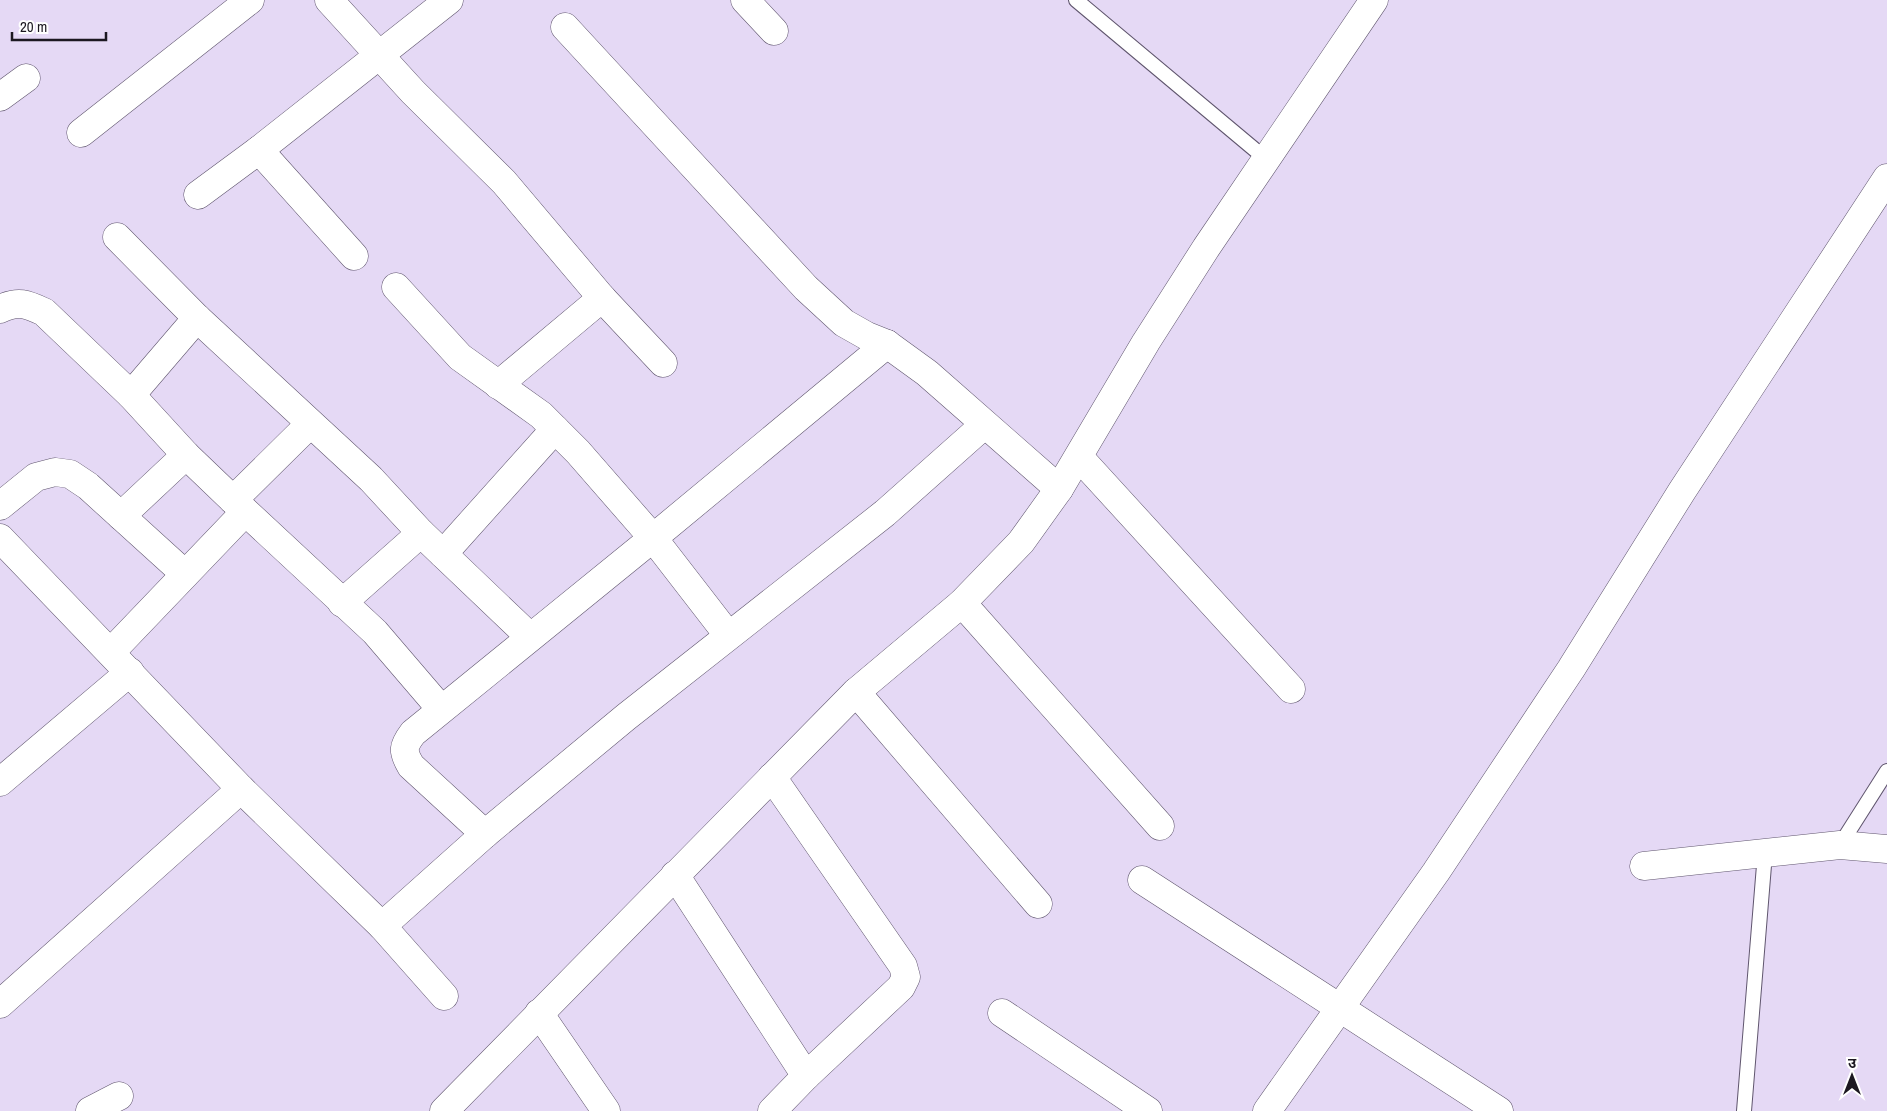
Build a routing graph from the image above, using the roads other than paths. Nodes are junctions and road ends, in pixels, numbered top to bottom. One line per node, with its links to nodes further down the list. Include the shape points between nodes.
1 (250, 0): 12 (street)
2 (329, 0): 9 (street)
3 (449, 0): 9 (street)
4 (745, 0): 8 (street)
5 (1076, 0): 14 (lane)
6 (1374, 0): 14 (street)
7 (565, 27): 23 (street, via 806,288 844,323)
8 (774, 31)
9 (379, 56): 13 (street); 20 (street, via 504,182)
10 (26, 78): 11 (street)
11 (0, 97)
12 (81, 133)
13 (259, 150): 16 (street); 18 (street)
14 (1266, 159): 31 (street, via 1146,342)
15 (1887, 178): 66 (street, via 1570,669 1436,872)
16 (198, 195)
17 (117, 237): 22 (street)
18 (354, 256)
19 (396, 288): 25 (street, via 460,357)
20 (602, 298): 24 (street); 25 (street)
21 (0, 309): 26 (street, via 10,304 28,305 44,312)
22 (197, 318): 26 (street); 27 (street)
23 (887, 344): 28 (street, via 927,373); 38 (street)
24 (663, 363)
25 (498, 385): 29 (street, via 541,415)
26 (131, 395): 30 (street)
27 (310, 424): 34 (street); 36 (street, via 371,479)
28 (984, 425): 32 (street); 43 (street, via 885,513)
29 (555, 429): 38 (street); 39 (street)
30 (186, 455): 34 (street); 35 (street)
31 (1079, 457): 32 (street); 47 (street)
32 (1059, 489): 42 (street, via 1021,542)
33 (0, 506): 35 (street, via 36,477 55,472 70,474 88,486)
34 (239, 506): 40 (street); 41 (street)
35 (121, 516): 40 (street)
36 (421, 533): 39 (street); 41 (street)
37 (0, 538): 45 (street)
38 (653, 538): 43 (street); 44 (street)
39 (443, 554): 44 (street)
40 (185, 574): 45 (street)
41 (342, 603): 49 (street, via 374,632)
42 (962, 603): 48 (street); 54 (street)
43 (728, 635): 55 (street)
44 (530, 637): 49 (street)
45 (111, 652): 46 (street)
46 (130, 672): 52 (street); 53 (street)
47 (1291, 689)
48 (856, 692): 51 (street); 62 (street)
49 (442, 709): 55 (street, via 404,744 405,756 411,766)
50 (1887, 771): 56 (lane)
51 (772, 777): 60 (street); 69 (street, via 903,966 906,977 901,987)
52 (0, 782)
53 (241, 788): 63 (street); 65 (street)
54 (1160, 826)
55 (485, 834): 63 (street)
56 (1840, 846): 57 (street); 58 (street)
57 (1887, 849)
58 (1765, 853): 59 (street); 78 (lane)
59 (1644, 866)
60 (675, 876): 67 (street); 69 (street)
61 (1142, 880): 66 (street)
62 (1038, 904)
63 (382, 926): 64 (street)
64 (444, 996)
65 (0, 1004)
66 (1340, 1008): 76 (street); 77 (street)
67 (539, 1013): 72 (street); 73 (street)
68 (1002, 1013): 75 (street)
69 (806, 1076): 74 (street)
70 (119, 1096): 71 (street)
71 (90, 1111)
72 (444, 1111)
73 (606, 1111)
74 (772, 1111)
75 (1148, 1111)
76 (1267, 1111)
77 (1499, 1111)
78 (1744, 1111)

